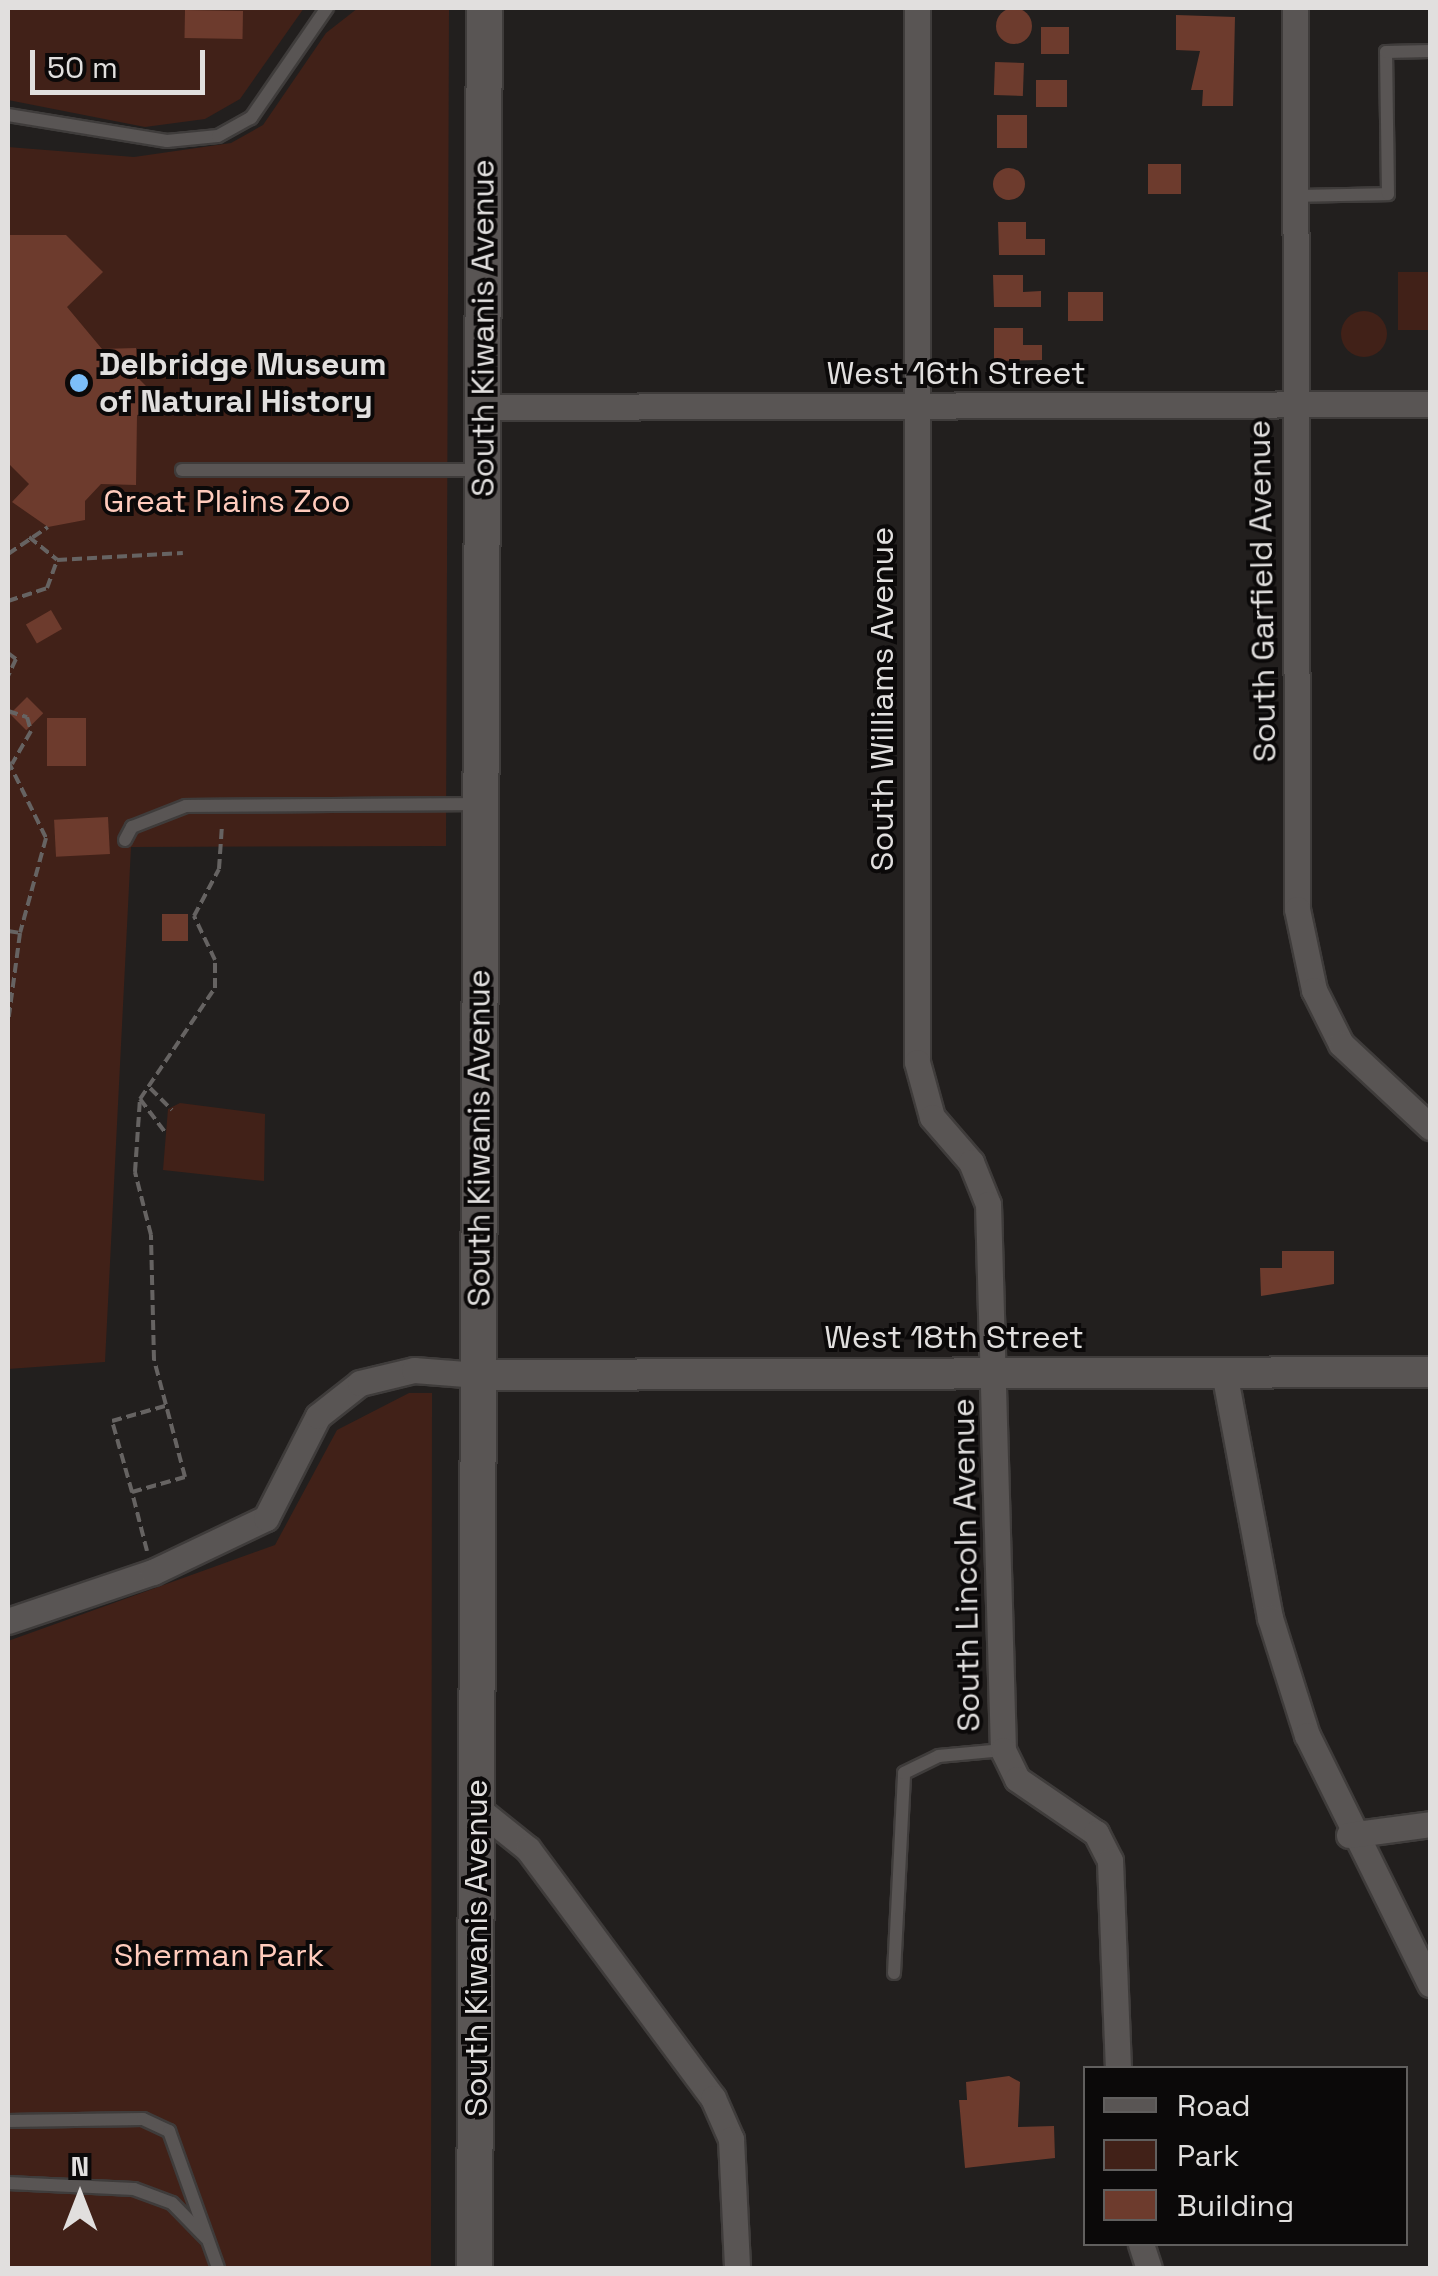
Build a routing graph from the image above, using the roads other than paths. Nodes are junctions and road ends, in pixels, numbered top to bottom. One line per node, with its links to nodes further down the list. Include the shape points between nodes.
1 (327, 8): 6 (lane, via 250,118 218,136 179,142)
2 (484, 8): 11 (main road, South Kiwanis Avenue)
3 (917, 8): 10 (street, South Williams Avenue)
4 (1296, 8): 7 (street, South Garfield Avenue)
5 (1430, 51): 7 (lane, via 1386,52 1388,194)
6 (8, 115)
7 (1294, 196): 8 (street, South Garfield Avenue)
8 (1292, 404): 9 (street, West 16th Street); 10 (street, West 16th Street); 16 (street, South Garfield Avenue, via 1297,908 1306,958 1341,1044)
9 (1430, 404)
10 (913, 405): 11 (street, West 16th Street); 17 (street, South Williams Avenue, via 917,1062 932,1117 970,1162 988,1204)
11 (482, 407): 13 (main road, South Kiwanis Avenue)
12 (182, 470): 13 (lane)
13 (482, 470): 14 (main road, South Kiwanis Avenue)
14 (481, 804): 15 (lane, via 186,806 132,828); 20 (main road, South Kiwanis Avenue)
15 (125, 840)
16 (1430, 1127)
17 (995, 1370): 18 (street, West 18th Street); 20 (street, West 18th Street); 22 (street, South Lincoln Avenue)
18 (1224, 1372): 19 (street, West 18th Street); 25 (street, via 1270,1618)
19 (1430, 1372)
20 (478, 1375): 21 (street, via 414,1370 360,1382 318,1416 266,1518 153,1572); 23 (main road, South Kiwanis Avenue)
21 (8, 1621)
22 (1003, 1750): 26 (lane, via 939,1756 904,1772); 28 (street, South Lincoln Avenue, via 1018,1779 1096,1833 1110,1861)
23 (477, 1808): 33 (main road, South Kiwanis Avenue); 34 (street, via 528,1849 713,2098 730,2140)
24 (1430, 1824): 25 (street)
25 (1349, 1836): 27 (street)
26 (894, 1973)
27 (1430, 1984)
28 (1118, 2066)
29 (8, 2121): 31 (lane, via 157,2124 178,2142)
30 (8, 2183): 31 (lane, via 145,2192 172,2203)
31 (206, 2238): 32 (lane)
32 (218, 2268)
33 (474, 2268)
34 (736, 2268)

